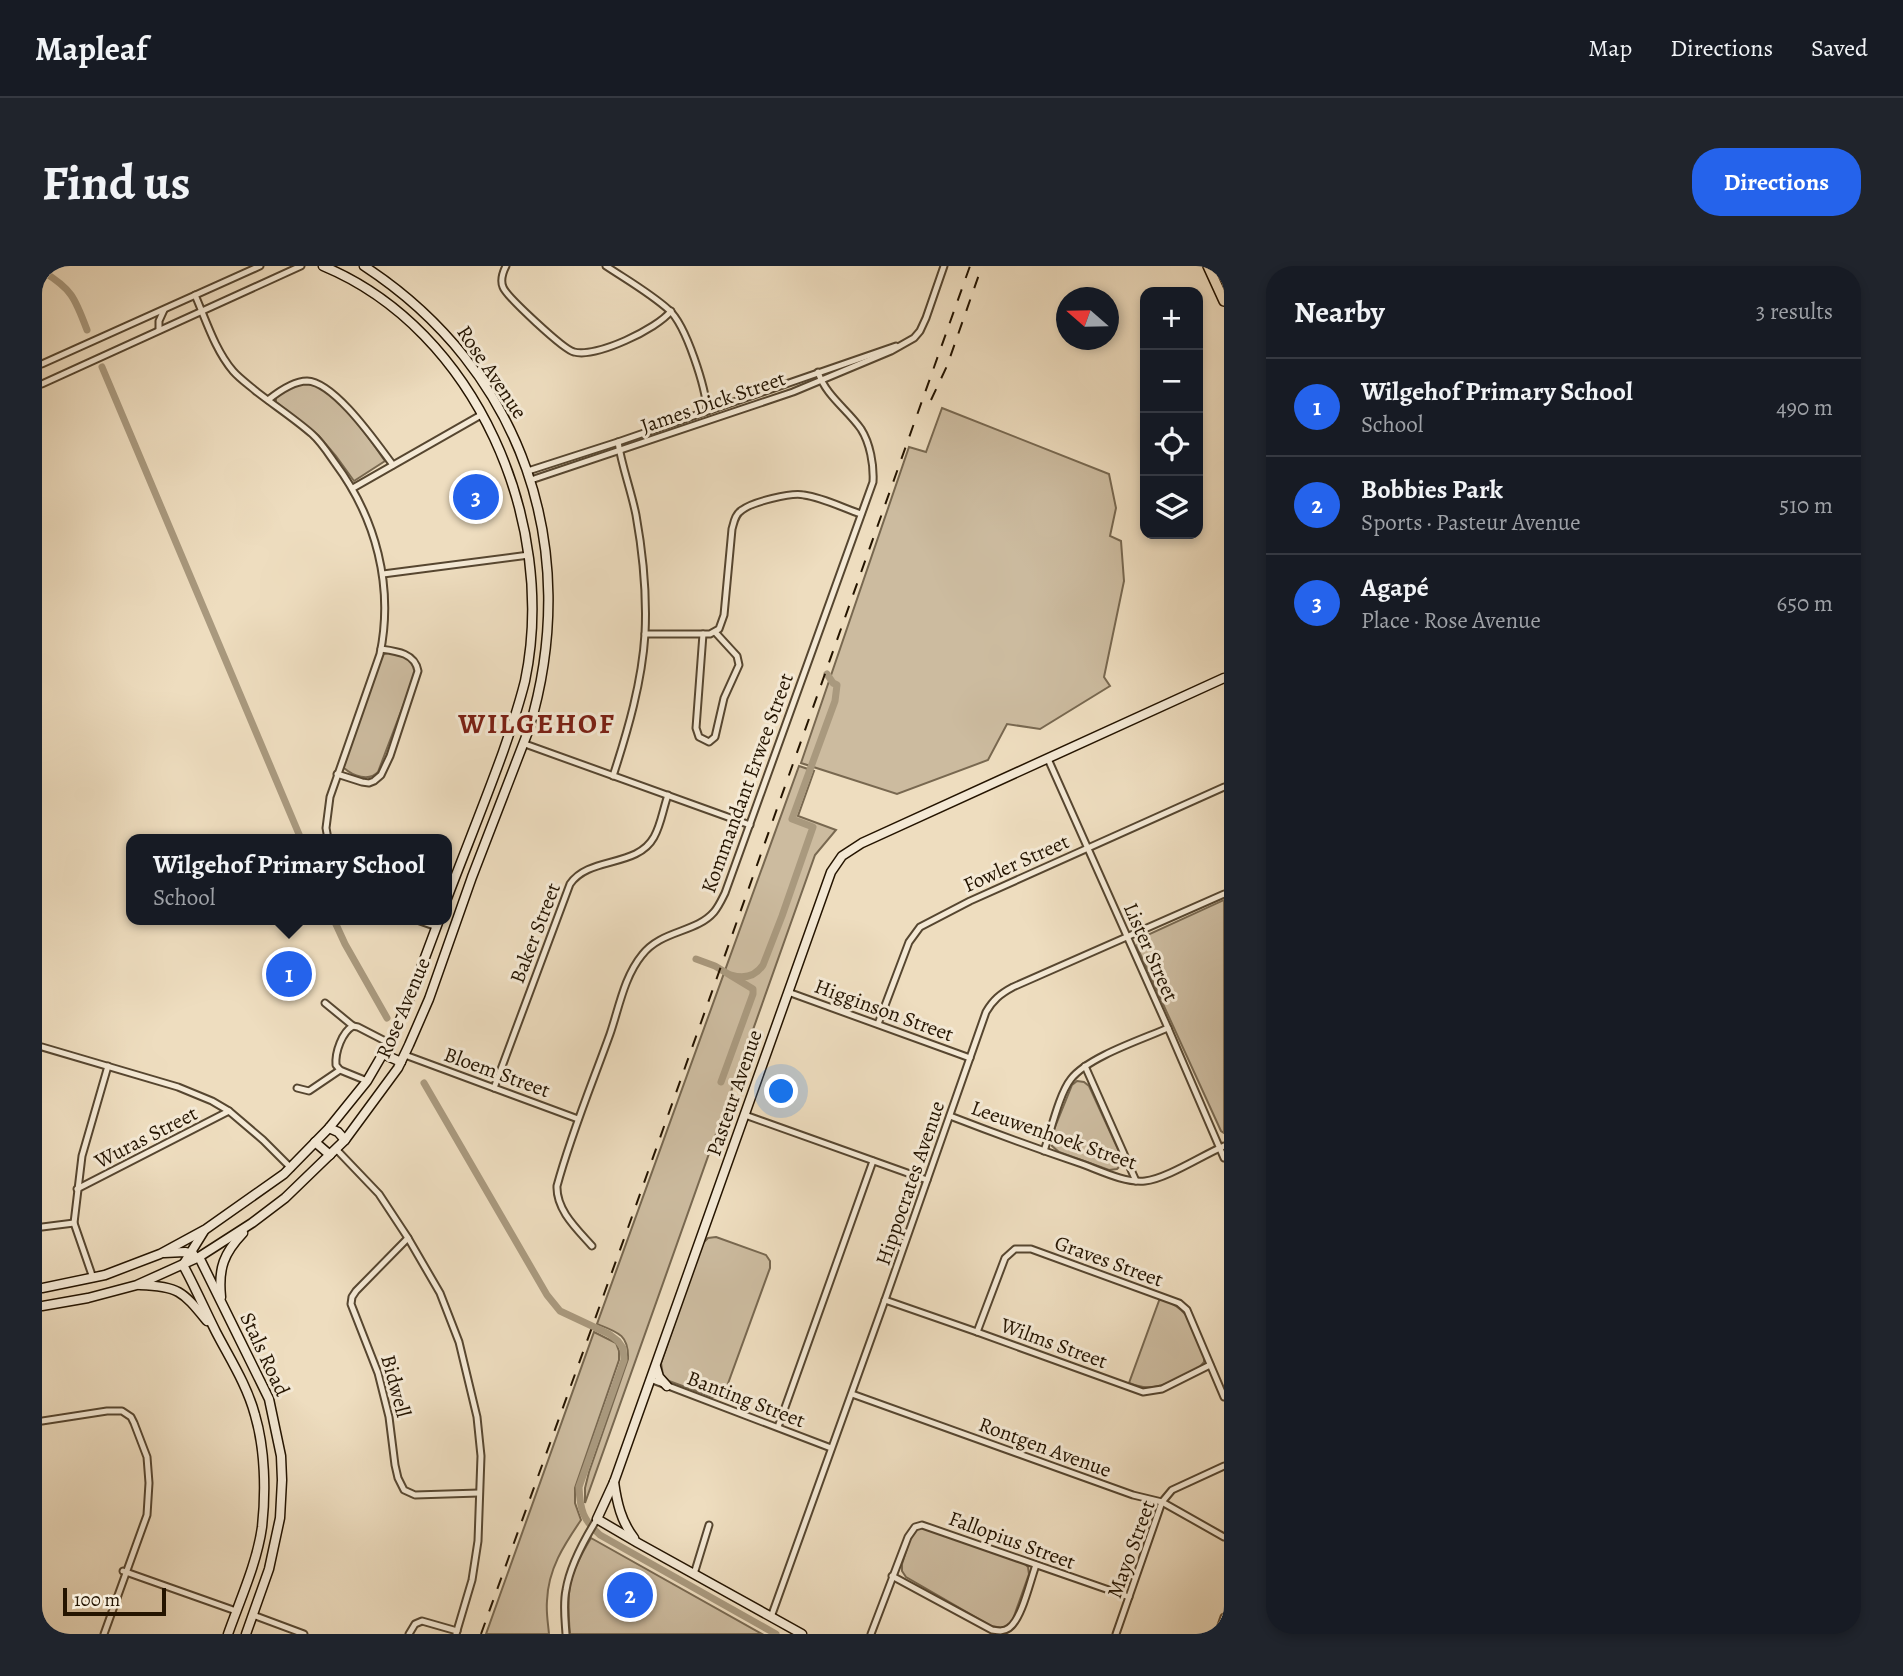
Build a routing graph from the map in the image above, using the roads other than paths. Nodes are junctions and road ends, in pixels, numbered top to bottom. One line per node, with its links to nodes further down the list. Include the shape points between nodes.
1 (260, 266): 9 (street)
2 (301, 266): 13 (street)
3 (323, 266): 22 (street, Rose Avenue, via 393,307 450,367)
4 (364, 266): 20 (street, Rose Avenue, via 446,333)
5 (506, 266): 12 (street, via 505,292 576,353 626,340 662,322)
6 (606, 266): 12 (street)
7 (944, 266): 15 (street, James Dick Street, via 924,324 914,338)
8 (1208, 266): 10 (main road)
9 (195, 295): 11 (street); 13 (street)
10 (1224, 301)
11 (167, 308): 14 (street, via 161,314); 16 (street)
12 (671, 311): 23 (street, via 697,366)
13 (202, 312): 14 (street); 21 (street, via 233,372)
14 (159, 330): 19 (street)
15 (901, 344): 17 (street, James Dick Street); 18 (street, James Dick Street)
16 (42, 364)
17 (818, 372): 18 (street, Kommandant Erwee Street); 23 (street, James Dick Street)
18 (821, 381): 26 (street, James Dick Street); 38 (street, Kommandant Erwee Street, via 867,442 873,482)
19 (42, 384)
20 (491, 396): 22 (street); 25 (street, Rose Avenue)
21 (268, 400): 31 (street, via 288,387 312,382 347,407); 35 (street, via 313,436)
22 (475, 403): 24 (street, Rose Avenue)
23 (708, 410): 26 (street); 28 (street, James Dick Street)
24 (481, 414): 27 (street, Rose Avenue); 31 (street)
25 (503, 415): 27 (street); 30 (street, Rose Avenue)
26 (705, 421): 29 (street, James Dick Street)
27 (487, 424): 32 (street, Rose Avenue)
28 (618, 442): 29 (street); 33 (street, James Dick Street)
29 (620, 451): 34 (street, James Dick Street); 46 (street, via 640,540)
30 (524, 459): 32 (street); 33 (street, Rose Avenue)
31 (393, 465): 35 (street)
32 (507, 467): 37 (street, Rose Avenue)
33 (528, 471): 34 (street, Rose Avenue)
34 (531, 480): 36 (street, Rose Avenue)
35 (353, 488): 44 (street, via 372,531)
36 (535, 493): 37 (street); 39 (street, Rose Avenue)
37 (518, 499): 40 (street, Rose Avenue)
38 (861, 514): 45 (street, via 794,494 742,509 732,529 724,615); 60 (street, Kommandant Erwee Street)
39 (545, 540): 40 (street); 42 (street, Rose Avenue)
40 (527, 544): 41 (street, Rose Avenue)
41 (529, 555): 43 (street, Rose Avenue); 44 (street)
42 (547, 564): 43 (street); 51 (street, Rose Avenue, via 545,654)
43 (530, 566): 50 (street, Rose Avenue, via 530,643)
44 (383, 574): 48 (street)
45 (715, 632): 47 (street); 47 (street, via 737,656 739,666 724,698 715,737 709,742 699,737 696,728)
46 (645, 634): 47 (street); 57 (street, via 632,715)
47 (703, 635)
48 (381, 649): 56 (street); 56 (street, via 405,654 414,660 418,671 394,745 385,769 374,781)
49 (1224, 678): 55 (street, Pasteur Avenue)
50 (512, 724): 51 (street); 53 (street, Rose Avenue)
51 (529, 729): 52 (street, Rose Avenue)
52 (525, 744): 54 (street, Rose Avenue); 57 (street)
53 (504, 748): 54 (street); 63 (street, Rose Avenue)
54 (521, 753): 66 (street, Rose Avenue)
55 (1048, 759): 62 (street, Lister Street); 71 (street, Pasteur Avenue, via 842,856 831,872)
56 (337, 774): 61 (street)
57 (613, 776): 59 (street)
58 (1224, 787): 62 (street, Fowler Street)
59 (668, 795): 60 (street); 87 (street, Baker Street, via 654,837 645,848 584,870 569,884)
60 (750, 825): 91 (street, Kommandant Erwee Street, via 714,912 662,937 637,961)
61 (327, 834)
62 (1087, 848): 68 (street, Lister Street); 73 (street, Fowler Street, via 920,927 909,942)
63 (452, 885)
64 (1224, 894): 68 (street, Hippocrates Avenue)
65 (452, 921): 66 (street)
66 (456, 922): 70 (street, Rose Avenue)
67 (437, 925): 69 (street, Rose Avenue)
68 (1128, 938): 75 (street, Lister Street); 80 (street, Hippocrates Avenue, via 1001,993 986,1012)
69 (432, 940): 70 (street); 76 (street, Rose Avenue)
70 (448, 945): 77 (street, Rose Avenue)
71 (788, 992): 73 (street, Higginson Street); 89 (street, Pasteur Avenue)
72 (325, 1003): 74 (street)
73 (878, 1024): 80 (street, Higginson Street)
74 (353, 1026): 76 (street); 84 (street, via 346,1030 337,1054)
75 (1168, 1028): 83 (street); 95 (street, Lister Street)
76 (391, 1040): 77 (street); 79 (street, Rose Avenue)
77 (409, 1045): 81 (street, Rose Avenue)
78 (42, 1047): 82 (street)
79 (383, 1054): 81 (street); 85 (street, Rose Avenue)
80 (970, 1058): 90 (street, Hippocrates Avenue)
81 (403, 1059): 87 (street, Bloem Street); 93 (street, Rose Avenue)
82 (108, 1066): 88 (street, via 178,1087); 107 (street)
83 (1085, 1066): 96 (street, via 1066,1086); 105 (street)
84 (340, 1070): 85 (street); 86 (street, via 309,1091)
85 (367, 1081): 92 (street, Rose Avenue)
86 (297, 1088)
87 (494, 1088): 91 (street, Bloem Street)
88 (229, 1111): 101 (street); 107 (street, Wuras Street)
89 (745, 1115): 100 (street); 125 (street, Pasteur Avenue)
90 (950, 1116): 96 (street, Leeuwenhoek Street); 104 (street, Hippocrates Avenue)
91 (578, 1119): 113 (street, Kommandant Erwee Street, via 557,1194 559,1205)
92 (329, 1128): 93 (street); 94 (street, Rose Avenue)
93 (345, 1140): 97 (street, Rose Avenue)
94 (315, 1142): 97 (street); 98 (street, Rose Avenue)
95 (1222, 1147): 99 (street, Lister Street); 105 (street, Leeuwenhoek Street, via 1163,1176)
96 (1044, 1151): 105 (street, Leeuwenhoek Street)
97 (333, 1152): 102 (street, Rose Avenue); 112 (street, via 379,1195)
98 (300, 1158): 101 (street, Rose Avenue); 102 (street)
99 (1224, 1158)
100 (873, 1161): 104 (street); 132 (street)
101 (291, 1168): 103 (street, Rose Avenue)
102 (314, 1170): 106 (street, Rose Avenue)
103 (284, 1174): 106 (street); 111 (street, Rose Avenue)
104 (927, 1180): 120 (street, Hippocrates Avenue)
105 (1136, 1181)
106 (297, 1186): 109 (street, Rose Avenue)
107 (77, 1189): 108 (street)
108 (74, 1223): 110 (street); 117 (street)
109 (252, 1223): 115 (street, Rose Avenue); 121 (street, via 223,1261)
110 (42, 1227)
111 (206, 1229): 114 (street, Rose Avenue); 115 (street)
112 (408, 1238): 138 (street, via 440,1293 459,1342 477,1417); 138 (street, Bidwell, via 356,1291 351,1304 390,1417 398,1478 404,1490 415,1495)
113 (592, 1246)
114 (160, 1254): 115 (street); 117 (street, Rose Avenue)
115 (194, 1255): 116 (street, Rose Avenue); 121 (street, Stals Road)
116 (183, 1265): 118 (street, Rose Avenue); 123 (street, Stals Road)
117 (93, 1278): 119 (street, Rose Avenue)
118 (137, 1285): 122 (street, Rose Avenue); 123 (street, via 177,1290)
119 (42, 1288)
120 (885, 1300): 124 (street, Wilms Street); 129 (street, Hippocrates Avenue)
121 (222, 1304): 134 (street, Stals Road, via 269,1399)
122 (42, 1306)
123 (216, 1332): 135 (street, Stals Road, via 255,1414)
124 (977, 1332): 126 (street, Wilms Street, via 1143,1392 1162,1389); 126 (street, Graves Street, via 1005,1258 1015,1249 1031,1249 1179,1303 1187,1310)
125 (655, 1364): 127 (street, Pasteur Avenue); 128 (street)
126 (1210, 1366): 130 (street, Graves Street)
127 (650, 1379): 128 (street, Banting Street); 137 (street, Pasteur Avenue)
128 (667, 1386): 132 (street, Banting Street)
129 (852, 1394): 133 (street, Hippocrates Avenue); 139 (street, Rontgen Avenue)
130 (1224, 1397)
131 (42, 1421): 145 (street, via 114,1410 126,1412 134,1423 147,1457 149,1504)
132 (778, 1427): 133 (street, Banting Street)
133 (831, 1448): 153 (street, Hippocrates Avenue)
134 (281, 1457): 135 (street); 150 (street, Stals Road, via 280,1518)
135 (262, 1458): 149 (street, Stals Road, via 262,1528)
136 (1224, 1466): 139 (street, Mayo Street, via 1172,1490)
137 (614, 1482): 140 (street, Pasteur Avenue); 143 (street, via 624,1524)
138 (479, 1493): 156 (street, via 472,1580)
139 (1162, 1502): 142 (street, Rontgen Avenue); 148 (street, Mayo Street)
140 (597, 1520): 143 (street); 161 (street, via 565,1590)
141 (709, 1525): 146 (street)
142 (1224, 1537)
143 (638, 1544): 146 (street)
144 (1036, 1565): 147 (street, Fallopius Street, via 922,1525 911,1531); 147 (street, via 1014,1623 999,1631); 148 (street, Fallopius Street)
145 (125, 1572): 152 (street); 157 (street)
146 (694, 1574): 153 (street)
147 (892, 1576): 163 (street, Fallopius Street)
148 (1129, 1597): 164 (street, Mayo Street)
149 (240, 1600): 150 (street); 152 (street, Stals Road)
150 (256, 1605): 151 (street, Stals Road)
151 (253, 1615): 155 (street, Stals Road); 159 (street)
152 (234, 1616): 155 (street); 158 (street, Stals Road)
153 (771, 1617): 162 (street)
154 (1224, 1617): 165 (street)
155 (248, 1630)
156 (457, 1633): 160 (street, via 422,1621)
157 (104, 1634)
158 (228, 1634)
159 (304, 1634)
160 (409, 1634)
161 (566, 1634)
162 (802, 1634)
163 (871, 1634)
164 (1116, 1634)
165 (1218, 1634)

